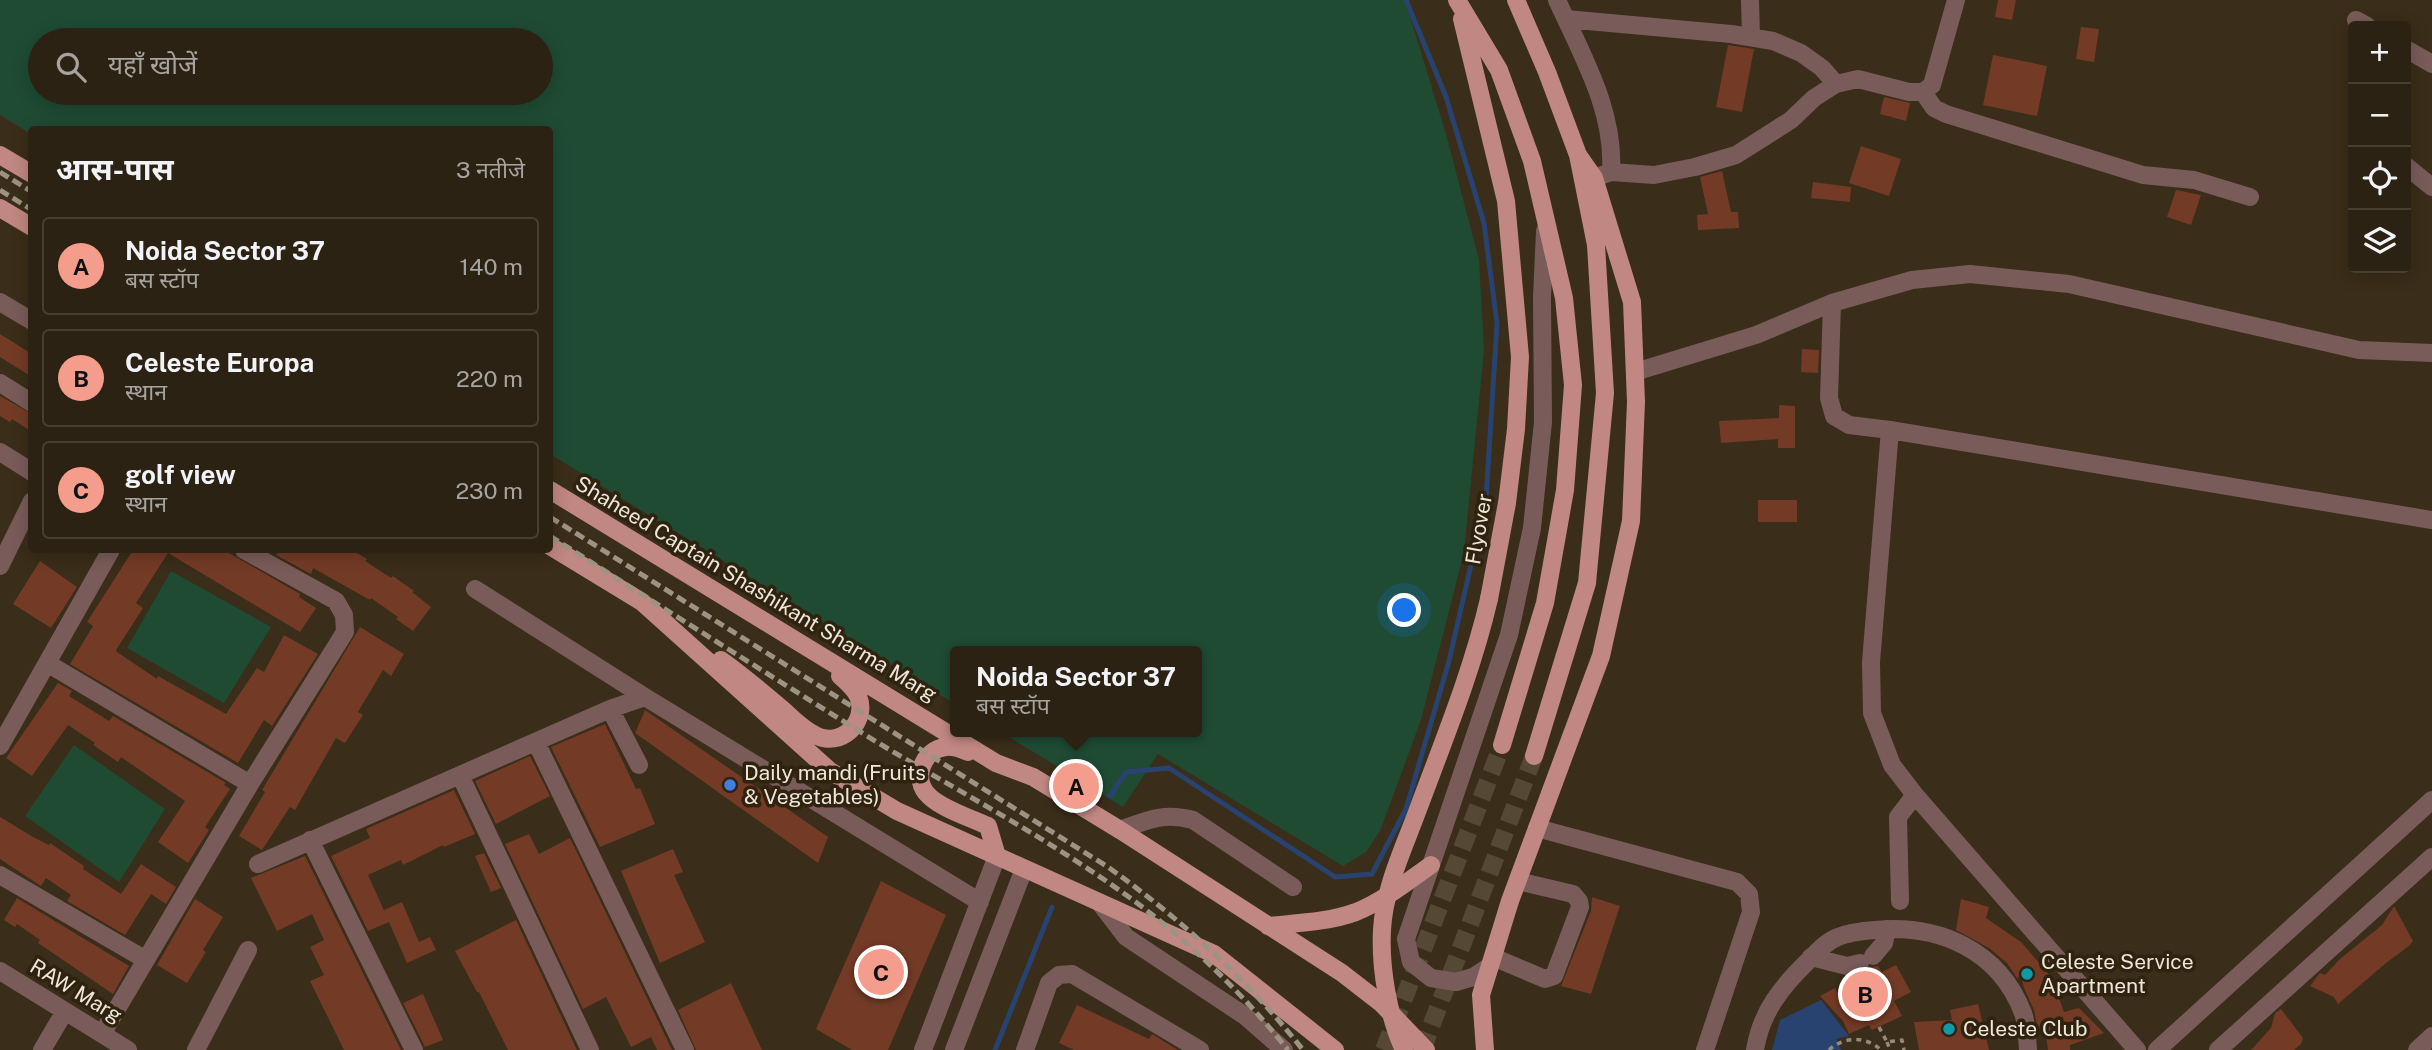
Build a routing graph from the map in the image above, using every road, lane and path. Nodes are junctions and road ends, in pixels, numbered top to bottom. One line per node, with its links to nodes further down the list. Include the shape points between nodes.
1 (1516, 0): 13 (main road)
2 (1557, 0): 6 (street)
3 (1750, 0): 7 (street)
4 (1956, 0): 11 (street, via 1932,85)
5 (1457, 1): 20 (main road, via 1499,70 1532,161); 95 (main road, Flyover, bridge, via 1506,201 1520,357 1507,503 1478,646 1392,880 1382,928 1383,975)
6 (1566, 19): 7 (street); 16 (street, via 1605,110 1613,150)
7 (1751, 37): 10 (street, via 1801,53)
8 (2411, 52): 9 (street)
9 (2432, 64)
10 (1836, 84): 11 (street, via 1858,79); 16 (street, via 1736,155 1654,175)
11 (1923, 92): 18 (street, via 1934,108 1946,114 2143,175 2194,180)
12 (0, 155): 15 (main road)
13 (1578, 155): 16 (main road); 50 (main road, via 1596,245 1605,393 1587,583)
14 (2411, 170): 17 (street)
15 (28, 172)
16 (1603, 175): 26 (main road, via 1632,302)
17 (2432, 187)
18 (2250, 197)
19 (0, 208): 21 (main road)
20 (1546, 220): 48 (main road, via 1564,298 1573,385 1564,490 1545,603); 63 (street, via 1543,422 1532,528 1509,635)
21 (28, 225)
22 (0, 302): 24 (street)
23 (1832, 303): 25 (street, via 1912,280 1970,274 2069,284 2359,350); 26 (street, via 1756,335); 29 (street, via 1829,398 1834,416 1849,425)
24 (28, 319)
25 (2432, 353)
26 (1635, 372): 57 (main road, via 1629,531 1601,656)
27 (0, 383): 28 (street)
28 (28, 400)
29 (1890, 430): 34 (street); 55 (street, via 1871,713 1892,765)
30 (0, 452): 31 (street)
31 (28, 470)
32 (553, 492): 41 (main road, Shaheed Captain Shashikant Sharma Marg)
33 (28, 509): 38 (street)
34 (2432, 520)
35 (553, 548): 40 (main road)
36 (109, 553): 42 (street)
37 (249, 553): 54 (street, via 336,601 344,615 345,632)
38 (0, 566)
39 (475, 589): 43 (street)
40 (642, 603): 41 (main road, via 808,731 837,738 859,718 859,698); 60 (main road, via 830,771 897,811)
41 (810, 649): 45 (main road, Shaheed Captain Shashikant Sharma Marg)
42 (47, 663): 49 (street); 54 (street)
43 (645, 697): 44 (street); 69 (street)
44 (610, 709): 47 (street); 52 (street)
45 (950, 735)
46 (954, 737): 51 (main road, Shaheed Captain Shashikant Sharma Marg)
47 (536, 742): 53 (street); 88 (street)
48 (1502, 745)
49 (0, 746)
50 (1534, 756)
51 (996, 763): 58 (main road, Shaheed Captain Shashikant Sharma Marg, via 1033,777); 60 (main road, via 944,747 923,762 920,780 935,801 988,826)
52 (639, 765)
53 (460, 775): 59 (street); 87 (street)
54 (250, 784): 75 (street)
55 (1915, 795): 68 (street, via 1898,817); 105 (street)
56 (2432, 800): 106 (street)
57 (1537, 828): 66 (main road); 98 (street, via 1737,882 1749,894 1751,912)
58 (1119, 830): 67 (street, via 1157,817 1193,820); 71 (main road, Shaheed Captain Shashikant Sharma Marg)
59 (310, 840): 62 (street); 86 (street)
60 (997, 856): 64 (main road); 69 (street)
61 (2432, 857): 107 (street)
62 (258, 864)
63 (1431, 865): 71 (main road, via 1354,912); 76 (street, via 1406,939 1411,962 1431,978 1456,982 1473,977)
64 (1024, 869): 70 (main road); 90 (street)
65 (0, 875): 75 (street)
66 (1518, 881): 76 (main road); 76 (street, via 1573,894 1580,907 1554,976 1545,979)
67 (1293, 887)
68 (1899, 901)
69 (980, 902): 89 (street)
70 (1100, 903): 93 (street, via 1126,937 1245,1016); 94 (main road, via 1214,954)
71 (1268, 926): 96 (main road, Shaheed Captain Shashikant Sharma Marg, via 1367,990)
72 (1887, 929): 74 (street, via 1836,937); 74 (street, via 1884,943 1866,960 1847,966); 104 (street, via 1928,931 1979,954 2008,983 2024,1015)
73 (248, 950): 85 (street)
74 (1811, 957): 99 (street, via 1769,1005)
75 (146, 960): 80 (street)
76 (1491, 962): 97 (main road, via 1481,995)
77 (0, 971): 78 (street, RAW Marg)
78 (65, 1011): 80 (street, RAW Marg); 83 (street)
79 (1880, 1027): 82 (path)
80 (102, 1034): 84 (street, RAW Marg)
81 (2432, 1036): 108 (street)
82 (1887, 1042): 102 (path); 103 (path, via 1902,1040)
83 (41, 1050)
84 (128, 1050)
85 (197, 1050)
86 (414, 1050)
87 (590, 1050)
88 (685, 1050)
89 (923, 1050)
90 (954, 1050)
91 (1025, 1050): 92 (street, via 1049,983 1059,975 1072,974)
92 (1200, 1050)
93 (1284, 1050)
94 (1335, 1050)
95 (1404, 1050)
96 (1426, 1050)
97 (1485, 1050)
98 (1705, 1050)
99 (1755, 1050)
100 (1829, 1050): 101 (path, via 1846,1040 1861,1039)
101 (1881, 1050)
102 (1890, 1050)
103 (1904, 1050)
104 (2028, 1050)
105 (2137, 1050)
106 (2157, 1050)
107 (2218, 1050)
108 (2417, 1050)

